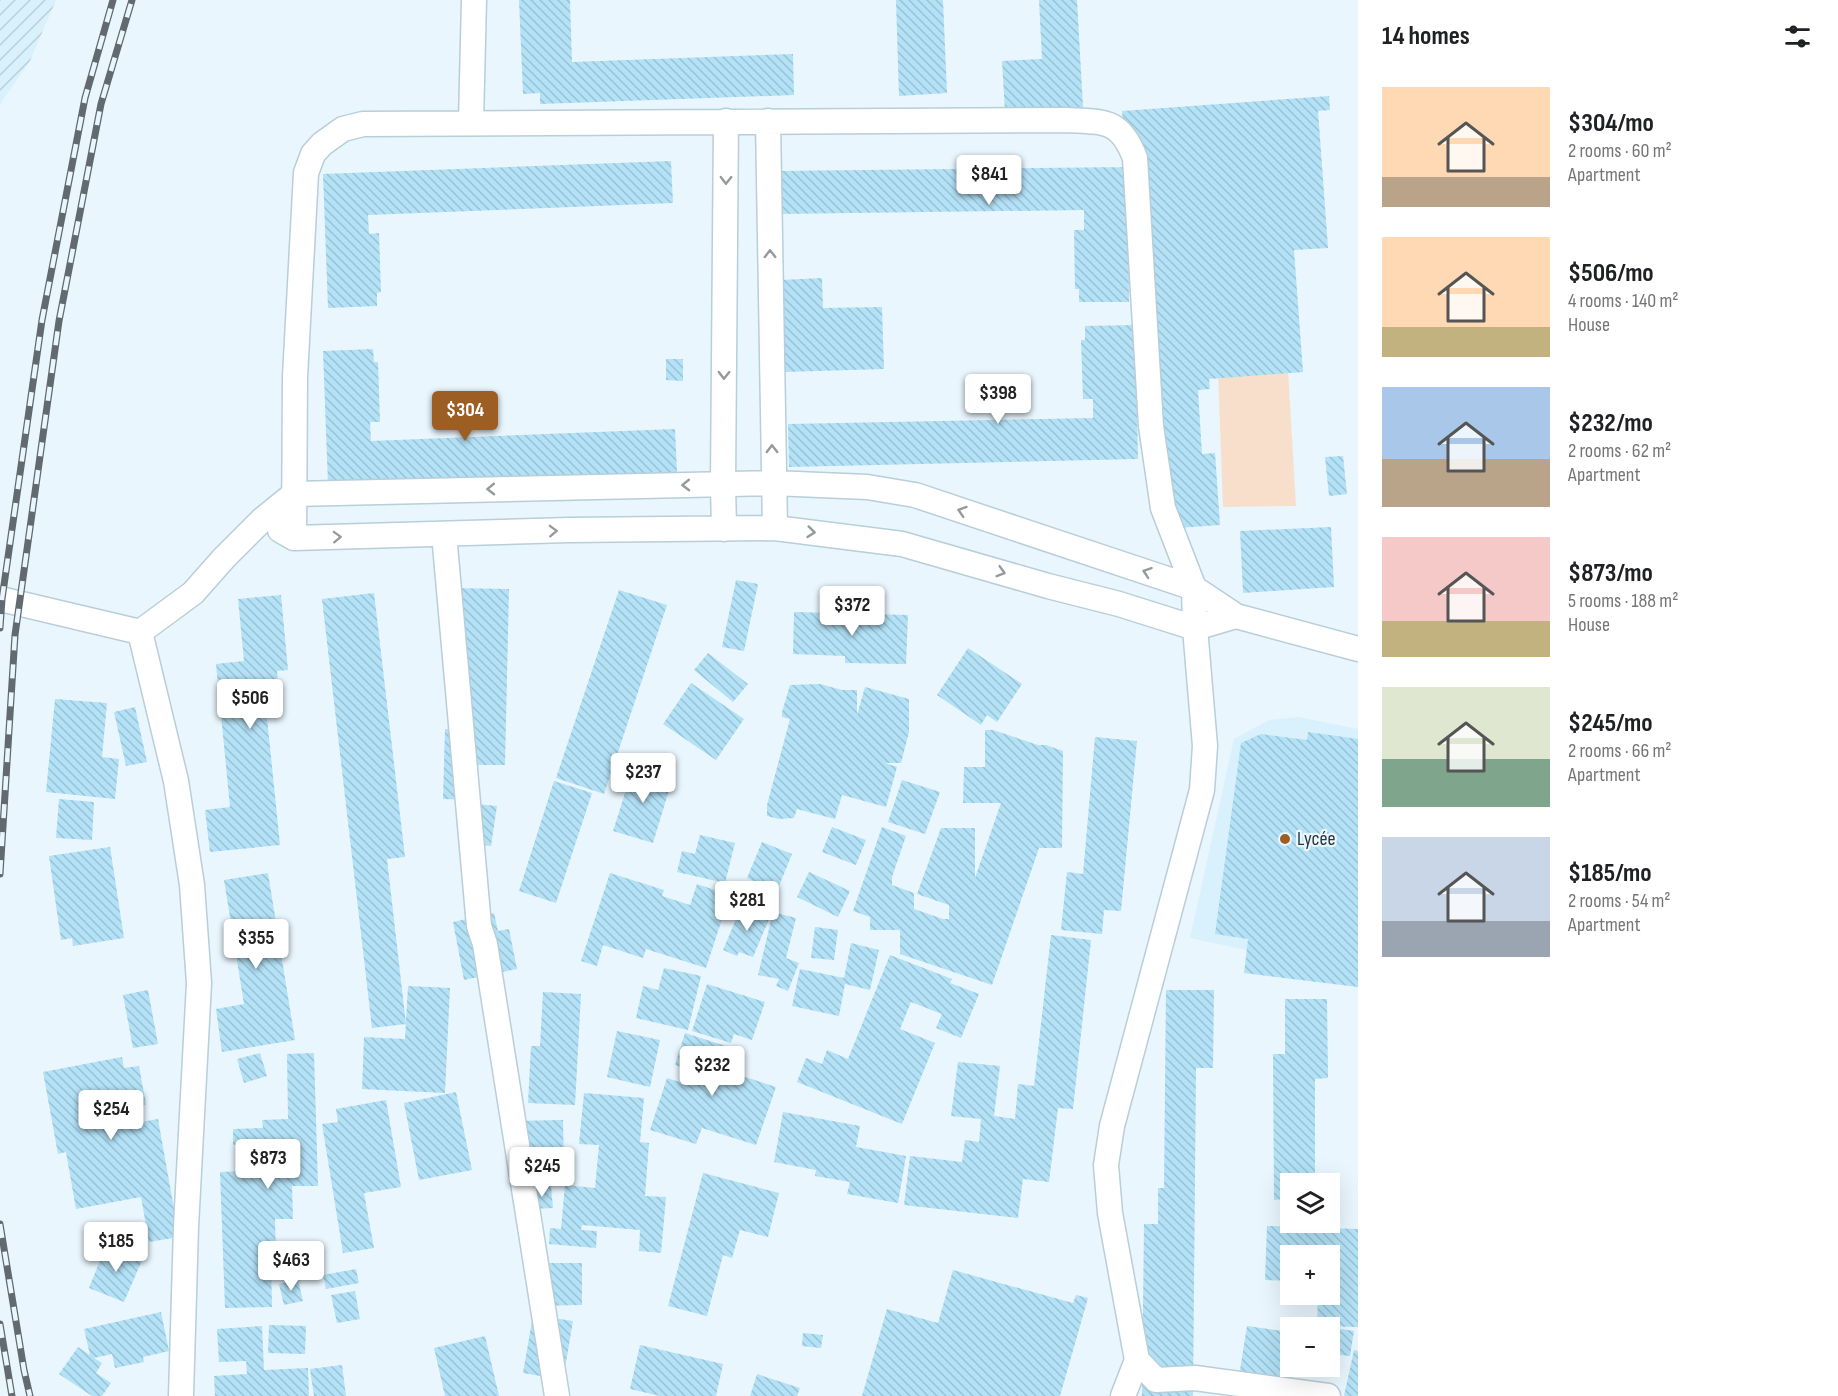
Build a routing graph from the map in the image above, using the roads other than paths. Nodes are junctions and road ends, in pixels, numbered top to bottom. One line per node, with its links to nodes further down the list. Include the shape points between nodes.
1 (474, 0): 4 (street)
2 (726, 121): 3 (street); 4 (street); 6 (street, one-way to 6)
3 (768, 121): 5 (street, one-way to 3); 13 (street, via 1067,120 1102,122 1118,128 1136,158 1151,426 1163,508)
4 (471, 122): 7 (street, via 363,124 343,129 313,154 306,173 295,377)
5 (773, 483): 6 (street); 9 (street); 13 (street, one-way to 5, via 915,495 867,487)
6 (723, 484): 7 (street, one-way to 7); 10 (street)
7 (294, 494): 8 (street); 12 (street)
8 (262, 520): 12 (street); 17 (street, via 193,593)
9 (775, 528): 10 (street); 16 (street, one-way to 16, via 902,544)
10 (724, 529): 11 (street, one-way to 10)
11 (444, 534): 12 (street, one-way to 11); 22 (street, via 479,926)
12 (294, 538)
13 (1194, 588): 15 (street); 16 (street)
14 (0, 598): 17 (street)
15 (1236, 616): 16 (street); 18 (street)
16 (1195, 628): 19 (street, via 1206,746 1202,790 1112,1126 1106,1165 1110,1213)
17 (140, 632): 21 (street, via 176,782 192,885 199,983)
18 (1358, 648)
19 (1137, 1360): 20 (street); 23 (street)
20 (1158, 1388): 24 (street, via 1195,1378)
21 (181, 1396)
22 (557, 1396)
23 (1123, 1396)
24 (1328, 1396)

